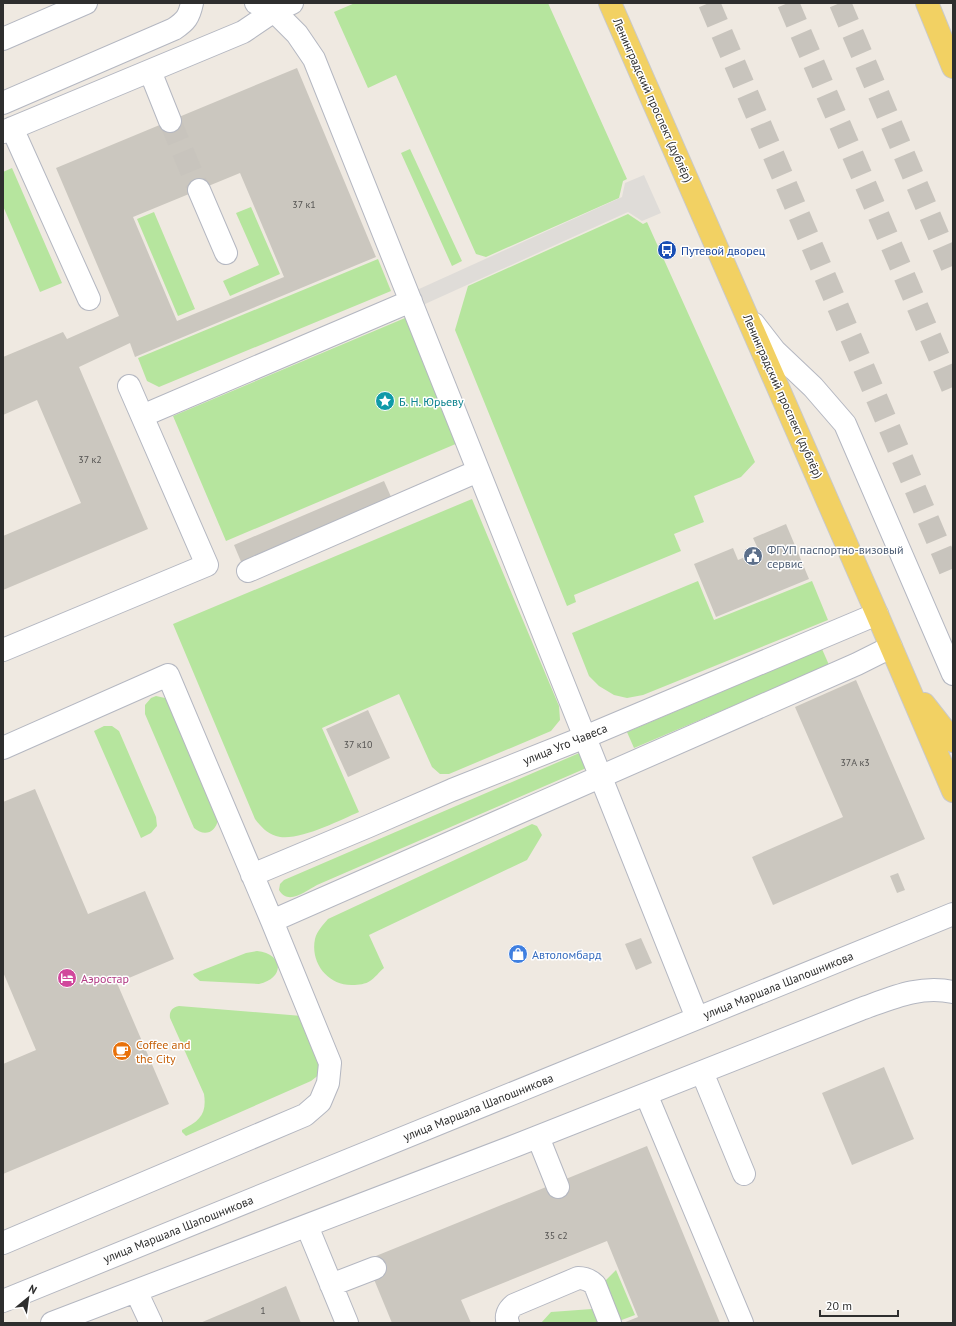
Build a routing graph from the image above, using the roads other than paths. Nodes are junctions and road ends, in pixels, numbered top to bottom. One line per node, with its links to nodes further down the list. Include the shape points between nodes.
1 (86, 3): 6 (street)
2 (192, 3): 9 (street, via 184,23 174,29)
3 (610, 3): 16 (main road, Ленинградский проспект (дублёр))
4 (927, 3): 7 (main road)
5 (274, 6): 8 (street, via 243,32); 15 (street, via 298,34 314,59)
6 (3, 39)
7 (953, 67)
8 (150, 71): 10 (street); 11 (street)
9 (3, 103)
10 (170, 121)
11 (8, 130): 14 (street)
12 (199, 190): 13 (street)
13 (226, 254)
14 (89, 299)
15 (411, 301): 18 (street); 19 (street)
16 (746, 313): 21 (main road, Ленинградский проспект (дублёр)); 24 (street, via 775,351 814,387 845,424)
17 (129, 386): 18 (street)
18 (142, 416): 23 (street, via 207,565)
19 (478, 471): 20 (street); 26 (street)
20 (248, 571)
21 (877, 614): 22 (main road, Ленинградский проспект (дублёр)); 26 (street, улица Уго Чавеса)
22 (891, 647): 25 (main road, Ленинградский проспект (дублёр)); 29 (street)
23 (3, 650)
24 (953, 674)
25 (906, 682): 27 (main road); 30 (main road, Ленинградский проспект (дублёр))
26 (585, 737): 29 (street); 31 (street, улица Уго Чавеса)
27 (953, 741)
28 (3, 748): 31 (street, via 168,676)
29 (601, 776): 33 (street); 35 (street)
30 (953, 791)
31 (252, 875): 33 (street)
32 (953, 914): 35 (street, улица Маршала Шапошникова)
33 (272, 921): 42 (street, via 330,1063 328,1083 320,1102 304,1115)
34 (953, 992): 36 (street, via 923,990 904,994)
35 (696, 1018): 46 (street, улица Маршала Шапошникова)
36 (702, 1072): 37 (street); 39 (street)
37 (646, 1094): 38 (street); 52 (street)
38 (538, 1137): 40 (street); 41 (street)
39 (744, 1174)
40 (558, 1187)
41 (307, 1226): 44 (street); 45 (street)
42 (3, 1243)
43 (375, 1268): 44 (street)
44 (331, 1285): 49 (street)
45 (136, 1291): 47 (street); 48 (street)
46 (3, 1301)
47 (52, 1323)
48 (150, 1323)
49 (346, 1323)
50 (508, 1323): 51 (street, via 507,1315 514,1305 583,1278 595,1285)
51 (610, 1323)
52 (742, 1323)

